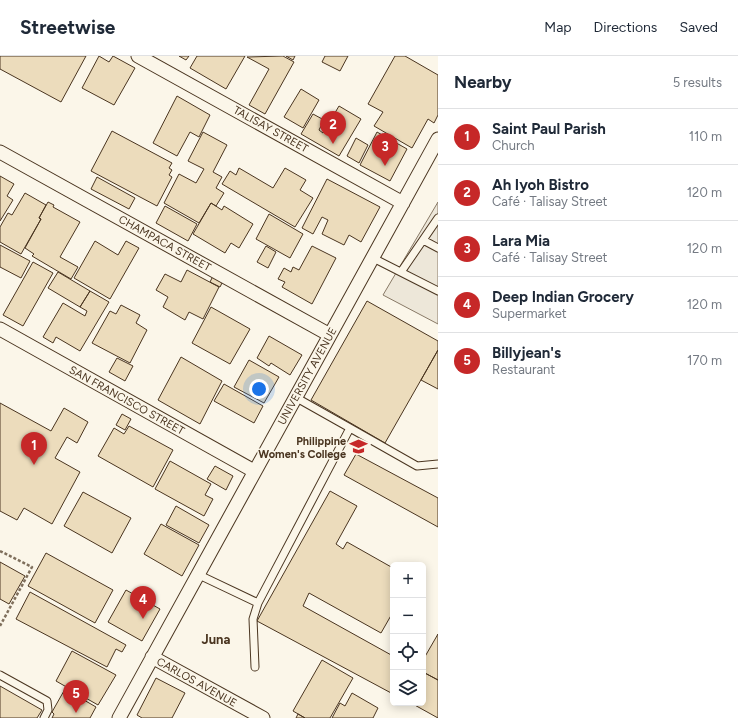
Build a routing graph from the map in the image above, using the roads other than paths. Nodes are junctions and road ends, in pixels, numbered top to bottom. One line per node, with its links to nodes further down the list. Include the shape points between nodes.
1 (138, 56): 4 (street, TALISAY STREET)
2 (438, 139): 4 (street, UNIVERSITY AVENUE)
3 (0, 152): 12 (street, CHAMPACA STREET)
4 (403, 203): 8 (street, UNIVERSITY AVENUE)
5 (438, 218): 6 (lane)
6 (422, 240): 7 (lane); 9 (lane)
7 (438, 248)
8 (373, 258): 9 (lane); 12 (street, UNIVERSITY AVENUE)
9 (401, 272): 10 (lane)
10 (438, 291)
11 (0, 329): 16 (street, SAN FRANCISCO STREET)
12 (330, 334): 13 (street, UNIVERSITY AVENUE)
13 (295, 397): 14 (lane); 16 (street, UNIVERSITY AVENUE)
14 (350, 428): 15 (lane, via 417,466); 18 (lane)
15 (438, 464)
16 (254, 471): 17 (street, UNIVERSITY AVENUE)
17 (197, 574): 18 (lane); 19 (street, UNIVERSITY AVENUE)
18 (258, 604): 20 (lane, via 253,619)
19 (152, 657): 23 (street, UNIVERSITY AVENUE); 24 (street, CARLOS AVENUE)
20 (255, 667)
21 (0, 675): 22 (lane, via 47,702 48,710)
22 (44, 718)
23 (119, 718)
24 (263, 718)

